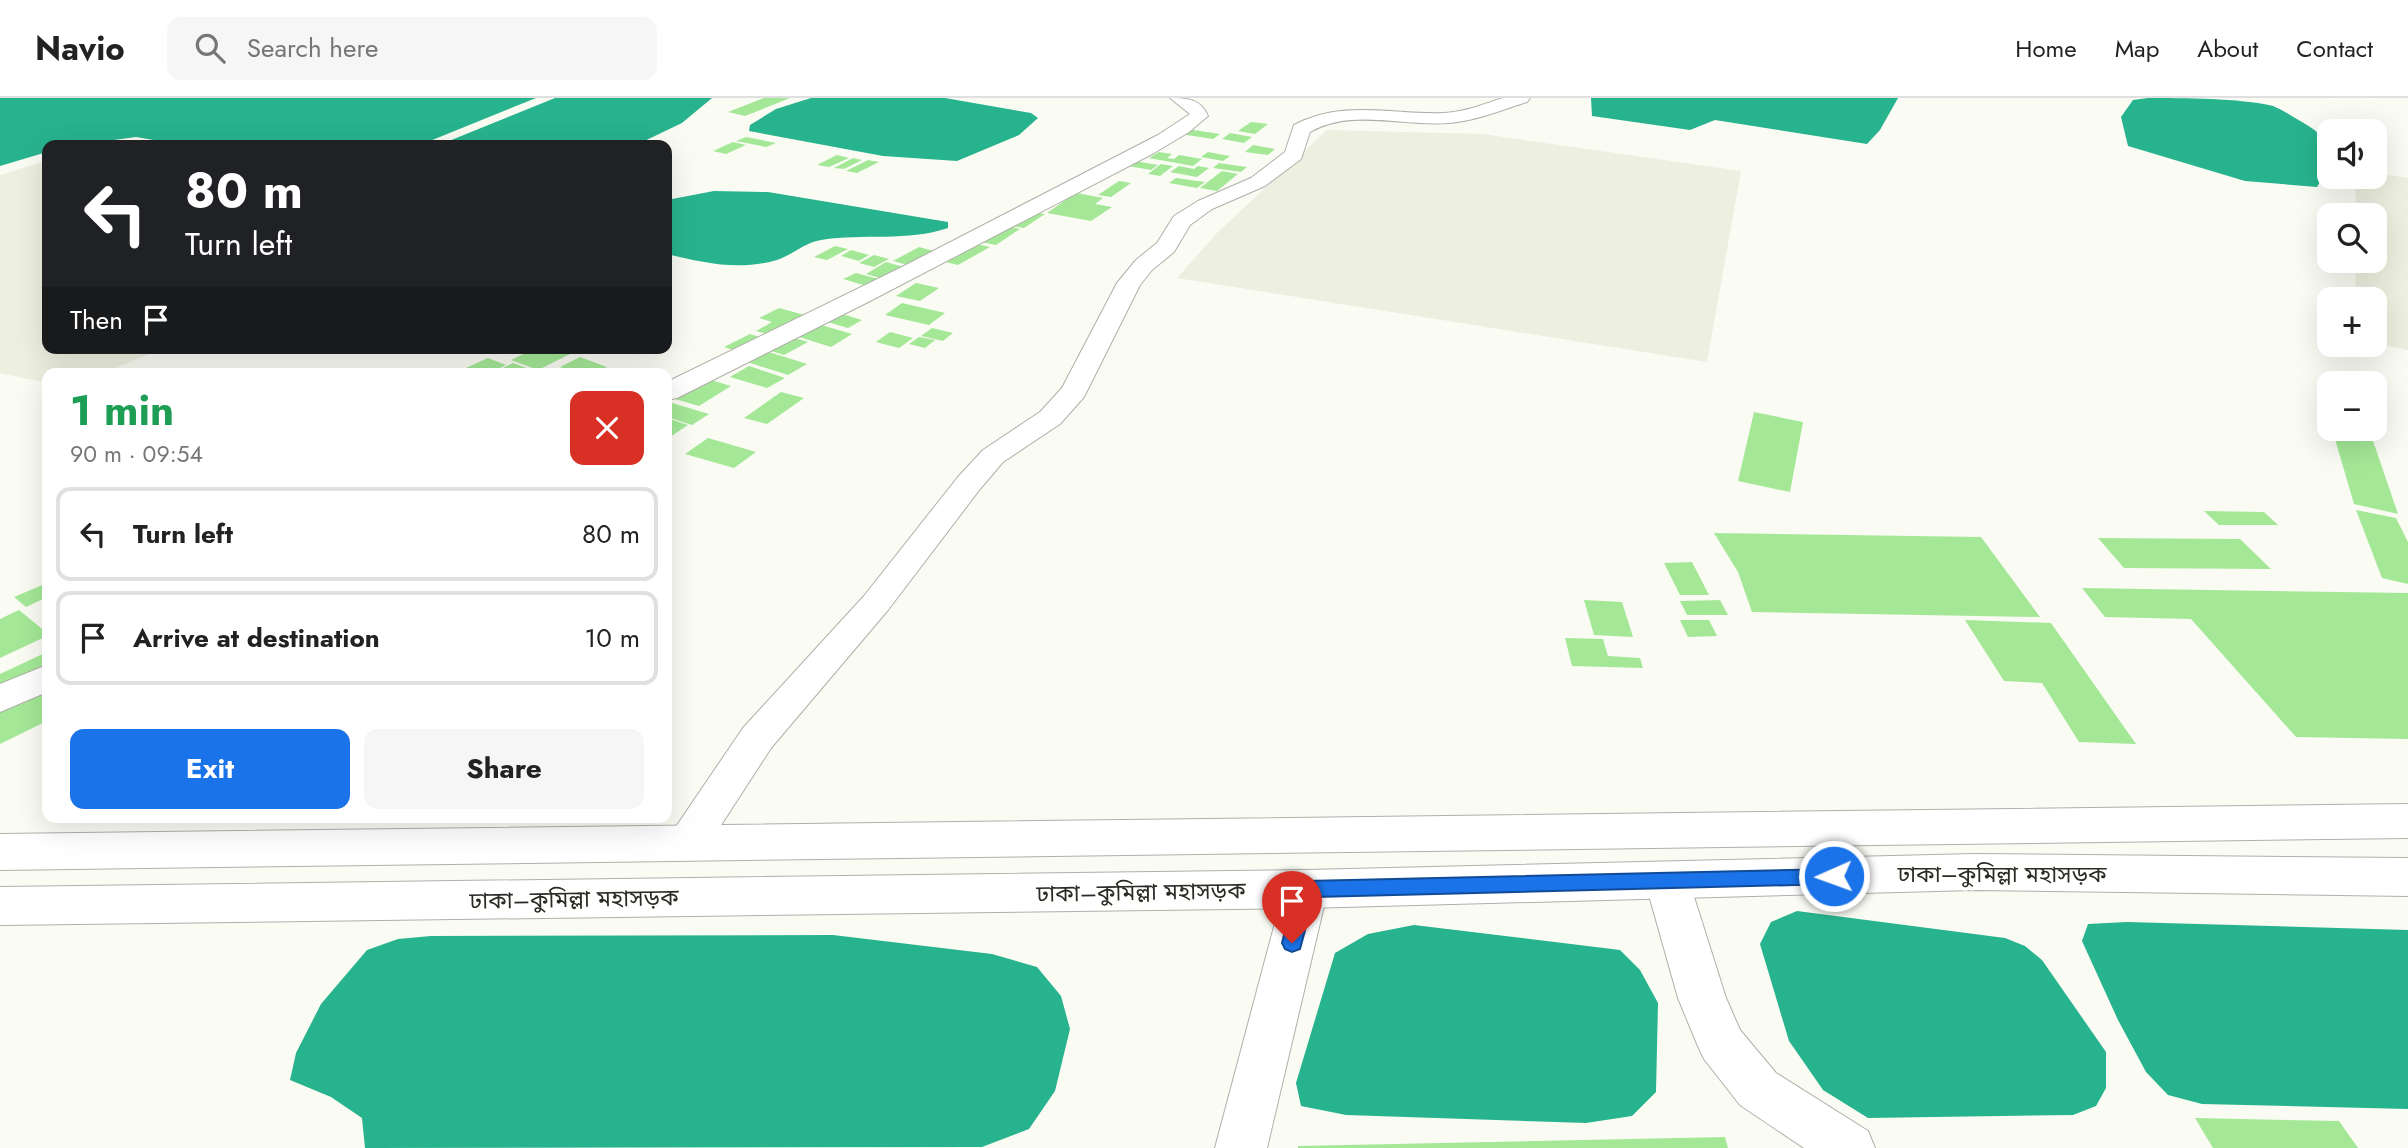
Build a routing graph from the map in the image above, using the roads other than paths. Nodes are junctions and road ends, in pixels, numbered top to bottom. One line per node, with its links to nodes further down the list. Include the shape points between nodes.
1 (1179, 98): 3 (street, via 1199,116 1167,139 911,273)
2 (1521, 98): 7 (street, via 1451,117 1352,115 1315,122 1301,129 1294,155 1258,182 1205,205 1182,221 1166,247 1129,283 1074,391 1049,418 993,456 969,483 876,603 757,738)
3 (672, 390)
4 (42, 679): 5 (street)
5 (0, 699)
6 (2408, 821): 7 (highway, via 1004,836)
7 (686, 845): 8 (highway)
8 (0, 852)
9 (2408, 877): 10 (highway, ঢাকা–কুমিল্লা মহাসড়ক, via 1974,872)
10 (1667, 881): 11 (highway, ঢাকা–কুমিল্লা মহাসড়ক); 14 (street, via 1702,998 1721,1044 1758,1090)
11 (1306, 889): 12 (highway, ঢাকা–কুমিল্লা মহাসড়ক); 13 (street)
12 (0, 906)
13 (1241, 1148)
14 (1849, 1148)

